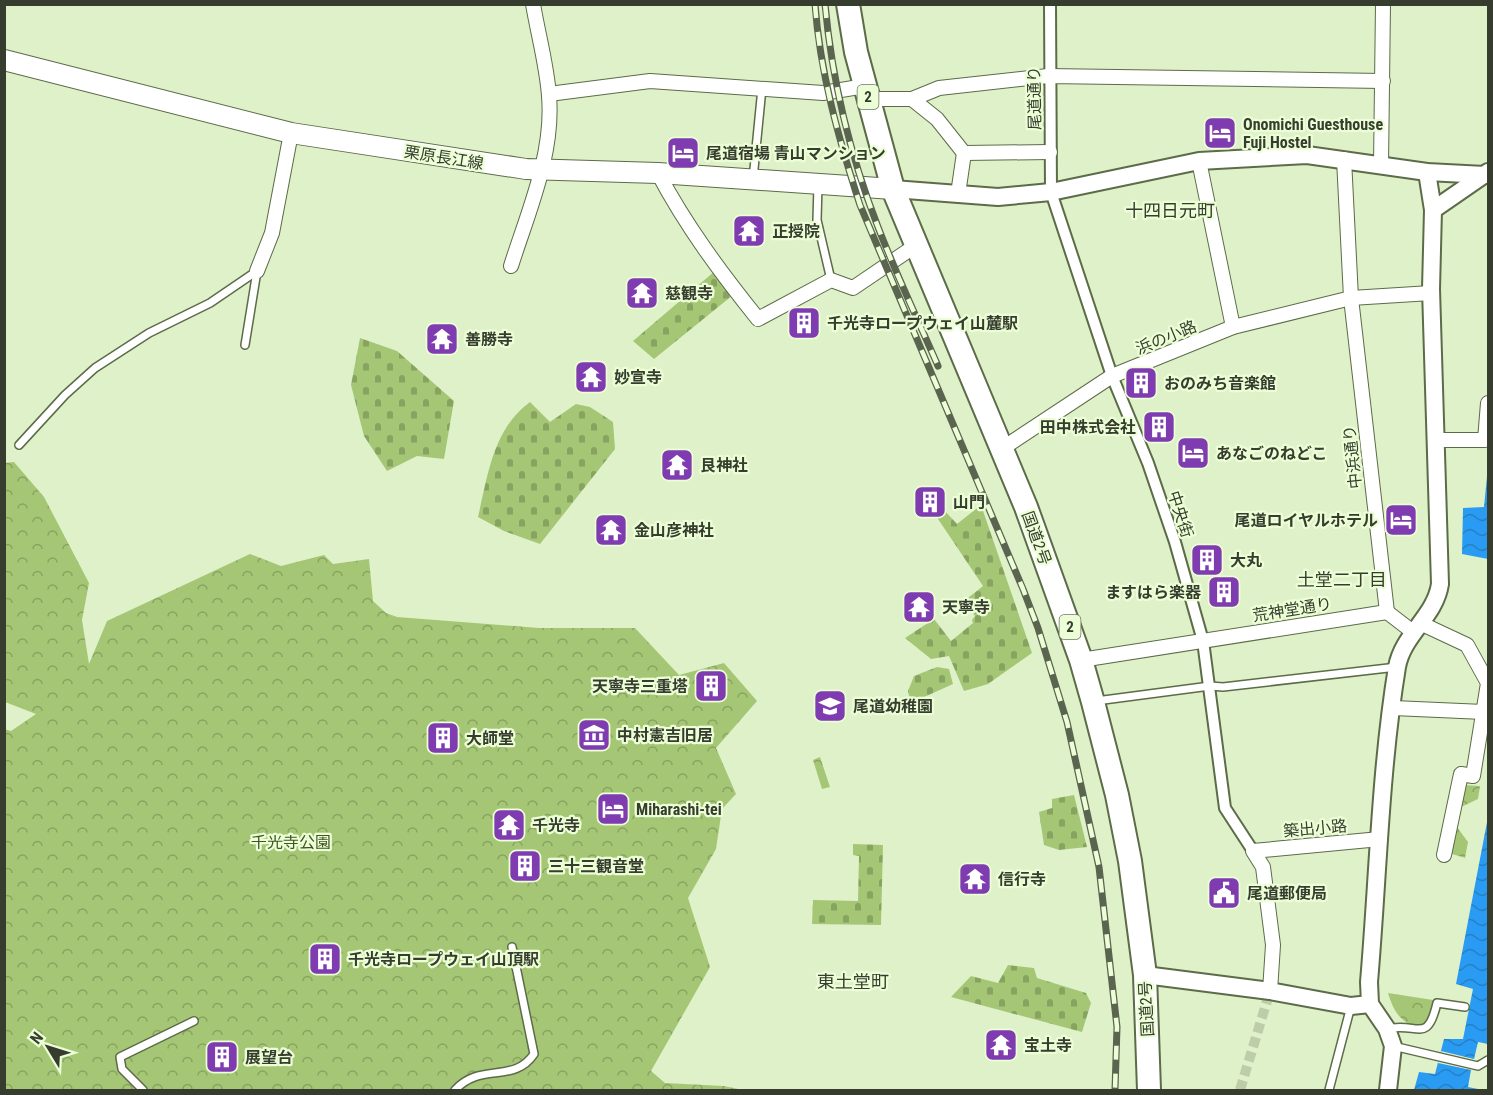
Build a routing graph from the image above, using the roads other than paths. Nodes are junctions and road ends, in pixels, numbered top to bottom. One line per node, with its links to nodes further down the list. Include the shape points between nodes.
1 (533, 4): 10 (street)
2 (848, 4): 9 (highway, 国道2号 / 2, via 851,34)
3 (1050, 4): 6 (street, 尾道通り)
4 (1383, 4): 7 (street)
5 (4, 60): 12 (main road, 栗原長江線)
6 (1048, 76): 7 (street); 11 (street, via 939,88); 13 (street, 尾道通り)
7 (1383, 81): 17 (street)
8 (762, 87): 9 (street, via 823,93); 10 (street, via 650,81); 22 (lane)
9 (866, 92): 11 (street); 24 (highway, 国道2号 / 2)
10 (549, 94): 18 (street, via 550,117)
11 (912, 99): 14 (street, via 937,119)
12 (291, 133): 18 (main road, 栗原長江線, via 526,169); 30 (street, via 272,233)
13 (1050, 152): 14 (street); 25 (street, 尾道通り)
14 (964, 153): 26 (street)
15 (1344, 159): 16 (street, via 1307,155); 17 (street); 33 (street, 中浜通り)
16 (1199, 161): 25 (street); 34 (street)
17 (1380, 165): 19 (street)
18 (542, 168): 20 (main road, 栗原長江線); 29 (street)
19 (1427, 172): 21 (street); 27 (street)
20 (658, 173): 22 (main road, 栗原長江線); 31 (street, via 673,202 758,319)
21 (1487, 176): 27 (street)
22 (753, 182): 23 (main road, 栗原長江線)
23 (818, 185): 24 (main road, 栗原長江線); 31 (lane, via 817,220)
24 (893, 189): 26 (street); 28 (highway, 国道2号 / 2)
25 (1051, 192): 26 (street, via 998,197); 36 (street, 中央街)
26 (958, 194)
27 (1433, 210): 32 (street)
28 (915, 246): 31 (street, via 853,288); 40 (highway, 国道2号 / 2)
29 (512, 266)
30 (257, 271): 35 (lane); 39 (lane, via 210,303 149,333 95,368)
31 (831, 280)
32 (1431, 293): 33 (street, 浜の小路); 38 (street)
33 (1351, 298): 34 (street, 浜の小路); 41 (street, 中浜通り)
34 (1233, 327): 36 (street, 浜の小路)
35 (245, 345)
36 (1112, 376): 40 (street, 浜の小路); 43 (street, 中央街, via 1148,463)
37 (1488, 404): 38 (street, via 1485,440)
38 (1436, 440): 42 (street, via 1440,584 1433,606)
39 (19, 445)
40 (1003, 448): 44 (highway, 国道2号 / 2)
41 (1386, 612): 42 (street); 43 (street, 荒神堂通り)
42 (1416, 628): 45 (street, via 1402,649); 49 (street, via 1467,645 1488,683)
43 (1203, 641): 44 (street, 荒神堂通り); 46 (street, 中央街)
44 (1082, 660): 47 (highway, 国道2号 / 2)
45 (1397, 667): 46 (lane); 48 (street)
46 (1210, 686): 47 (lane); 51 (street, 中央街, via 1225,808)
47 (1093, 702): 54 (highway, 国道2号 / 2, via 1118,795)
48 (1393, 708): 49 (street); 50 (street)
49 (1484, 712): 52 (street, via 1473,776 1461,774)
50 (1380, 839): 51 (street, 築出小路); 56 (street)
51 (1253, 851): 55 (street, via 1263,867 1266,887 1273,945)
52 (1444, 855)
53 (512, 947): 64 (lane, via 534,1054 527,1064 505,1072 478,1074 465,1079)
54 (1145, 975): 55 (street); 65 (highway, 国道2号 / 2)
55 (1270, 991): 57 (street)
56 (1370, 1004): 57 (street); 60 (street)
57 (1351, 1005): 66 (lane)
58 (1465, 1007): 60 (lane, via 1437,1003 1433,1020 1425,1029)
59 (194, 1021): 63 (lane, via 120,1057 122,1069)
60 (1387, 1029): 61 (street)
61 (1393, 1046): 62 (lane, via 1478,1066); 67 (street)
62 (1488, 1060)
63 (143, 1090)
64 (455, 1090)
65 (1149, 1090)
66 (1329, 1090)
67 (1388, 1090)

